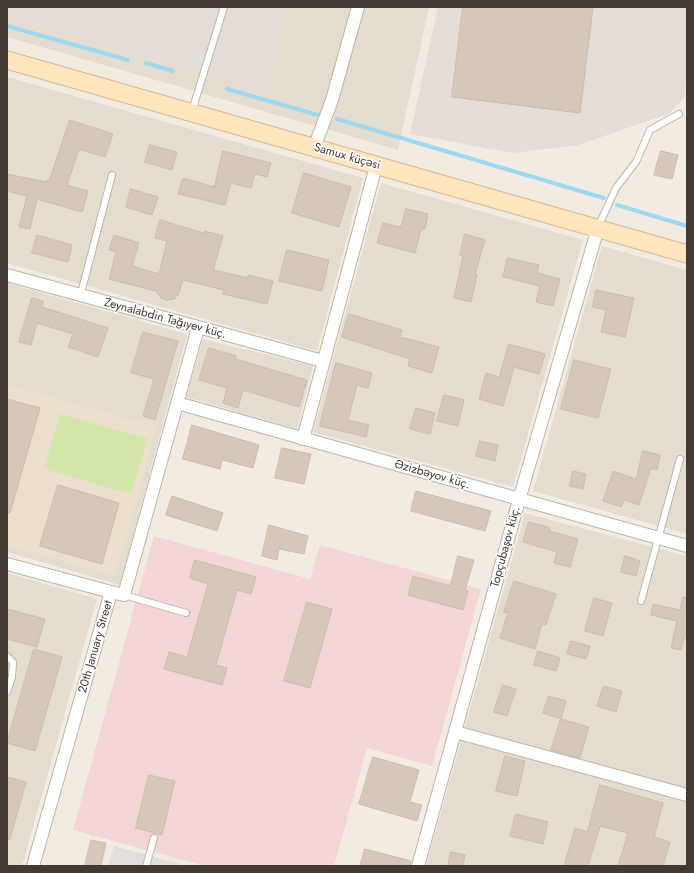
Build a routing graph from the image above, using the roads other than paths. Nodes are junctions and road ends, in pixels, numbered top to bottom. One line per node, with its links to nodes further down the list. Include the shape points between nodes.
1 (224, 7): 4 (lane)
2 (358, 7): 6 (street, via 332,100)
3 (7, 60): 4 (main road, Samux küçəsi)
4 (192, 113): 6 (main road, Samux küçəsi)
5 (679, 114): 9 (lane, via 650,130 636,162 616,188)
6 (314, 148): 7 (main road, Samux küçəsi)
7 (376, 166): 9 (main road, Samux küçəsi); 14 (street)
8 (112, 175): 12 (lane)
9 (598, 228): 10 (main road, Samux küçəsi); 18 (street, Topçubaşov küç.)
10 (687, 254)
11 (7, 276): 12 (street, Zeynalabdin Tağıyev küç.)
12 (80, 297): 13 (street, Zeynalabdin Tağıyev küç.)
13 (198, 328): 14 (street, Zeynalabdin Tağıyev küç.); 15 (street, 20th January Street)
14 (323, 361): 16 (street)
15 (177, 403): 16 (street, Əzizbəyov küç.); 23 (street, 20th January Street)
16 (303, 439): 18 (street, Əzizbəyov küç.)
17 (680, 459): 19 (lane)
18 (519, 500): 19 (street, Əzizbəyov küç.); 28 (street, Topçubaşov küç.)
19 (658, 538): 20 (street, Əzizbəyov küç.); 24 (lane)
20 (687, 546)
21 (7, 564): 22 (street)
22 (111, 592): 23 (street, 20th January Street); 31 (street, 20th January Street)
23 (124, 596): 25 (lane)
24 (641, 601)
25 (186, 613)
26 (7, 656): 27 (lane, via 13,662)
27 (7, 692)
28 (455, 732): 29 (street); 33 (street, Topçubaşov küç.)
29 (687, 795)
30 (154, 838): 32 (lane)
31 (33, 866)
32 (146, 866)
33 (418, 866)

